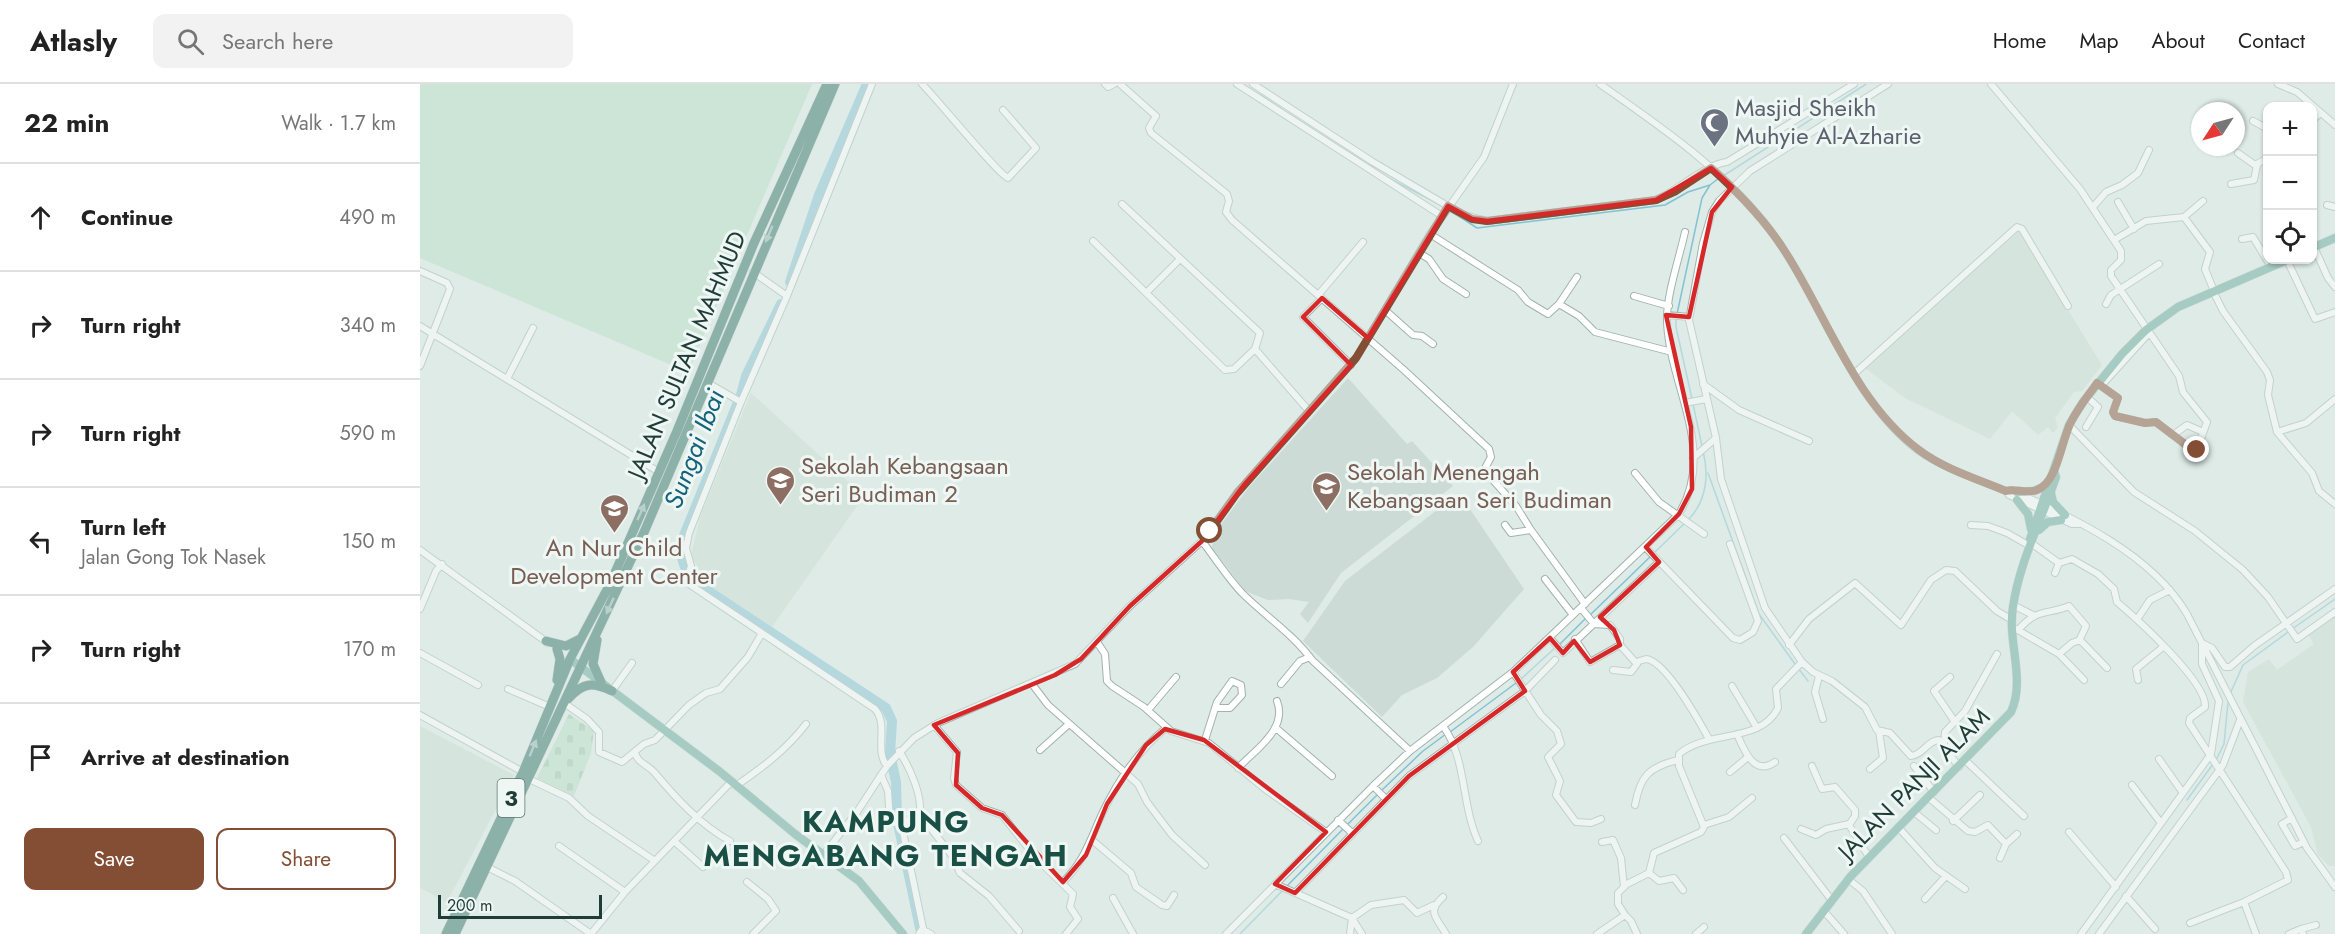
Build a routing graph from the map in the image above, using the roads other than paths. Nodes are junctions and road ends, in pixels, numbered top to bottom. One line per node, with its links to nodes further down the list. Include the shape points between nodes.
1 (827, 84): 78 (highway, JALAN SULTAN MAHMUD / 3, via 754,243)
2 (835, 84): 56 (highway, JALAN SULTAN MAHMUD / 3, one-way to 56)
3 (872, 84): 63 (street)
4 (1105, 84): 5 (street)
5 (1114, 84)
6 (1120, 84): 64 (street, via 1156,116 1150,133 1227,194 1226,212 1232,220)
7 (1237, 84): 37 (street)
8 (1253, 84): 34 (street)
9 (1513, 84): 34 (street, via 1484,158)
10 (1600, 84): 27 (street, via 1666,130)
11 (1854, 84): 27 (street)
12 (1888, 84): 28 (street)
13 (1991, 84): 35 (street)
14 (2278, 84): 16 (street)
15 (926, 85): 17 (street, via 994,167 1008,178 1036,148)
16 (2296, 87): 18 (street)
17 (1002, 110)
18 (2321, 113): 19 (street); 21 (street)
19 (2317, 116)
20 (2253, 121): 22 (street)
21 (2333, 121)
22 (2263, 126)
23 (2149, 150): 35 (street, via 2138,173 2106,192)
24 (2241, 156): 26 (street)
25 (2263, 161): 26 (street)
26 (2257, 165): 29 (street, via 2254,180)
27 (1712, 169): 28 (street); 34 (street, via 1656,200 1487,221 1472,219)
28 (1730, 184): 73 (street, via 1712,212); 85 (street, via 1786,253)
29 (2231, 184)
30 (2203, 201): 38 (street)
31 (2118, 202): 39 (street)
32 (1122, 204): 50 (street)
33 (2327, 205): 36 (street)
34 (1448, 206): 37 (street)
35 (2093, 207): 44 (street)
36 (2335, 207)
37 (1442, 216): 41 (street)
38 (2184, 217): 39 (street, via 2149,220); 60 (street, via 2210,252 2205,269)
39 (2134, 229): 44 (street)
40 (1685, 232): 68 (street)
41 (1430, 234): 48 (street); 66 (street, via 1518,290 1528,302 1548,314)
42 (2335, 238): 47 (main road)
43 (2242, 239): 54 (street, via 2253,237)
44 (2114, 240): 59 (street, via 2122,257 2110,274)
45 (1093, 241): 61 (street)
46 (1364, 242): 64 (street)
47 (2317, 246)
48 (1419, 253): 62 (street, via 1429,259 1443,279); 70 (street)
49 (2317, 256): 58 (street)
50 (1180, 258): 61 (street); 81 (street, via 1260,333)
51 (2159, 264): 59 (street)
52 (2278, 264): 54 (main road, JALAN PANJI ALAM)
53 (2289, 264): 71 (street, via 2315,319)
54 (2271, 267): 60 (main road, JALAN PANJI ALAM)
55 (420, 271): 77 (street, via 449,286)
56 (753, 272): 63 (street); 78 (highway, JALAN SULTAN MAHMUD / 3)
57 (1577, 277): 66 (street)
58 (2335, 287)
59 (2120, 289): 67 (street, via 2108,297); 76 (street)
60 (2213, 291): 76 (main road, JALAN PANJI ALAM, via 2178,307); 100 (street, via 2267,372)
61 (1146, 293): 81 (street, via 1226,370 1234,369)
62 (1466, 294)
63 (785, 295): 94 (street)
64 (1321, 296): 79 (street); 83 (street, via 1303,317)
65 (1634, 296): 68 (street)
66 (1559, 304): 82 (street, via 1595,332)
67 (2106, 304)
68 (1669, 306): 72 (street)
69 (2068, 306): 85 (street, via 2018,227)
70 (1385, 310): 79 (street); 80 (street, via 1413,335)
71 (2335, 312)
72 (1669, 316): 73 (street); 82 (street)
73 (1687, 317): 88 (street)
74 (420, 326): 77 (street)
75 (533, 328): 86 (street)
76 (2148, 332): 89 (main road, JALAN PANJI ALAM); 99 (street, via 2180,376 2183,392 2206,419)
77 (433, 334): 84 (street); 86 (street)
78 (721, 337): 87 (highway, JALAN SULTAN MAHMUD / 3); 105 (highway, JALAN SULTAN MAHMUD / 3)
79 (1368, 338): 83 (street); 115 (street, via 1490,449 1491,457 1484,470)
80 (1433, 344)
81 (1255, 349): 96 (street)
82 (1672, 352): 95 (street)
83 (1351, 365): 96 (street)
84 (420, 366)
85 (1854, 374): 108 (street, via 1895,429 1919,450 1940,464)
86 (507, 379): 105 (street)
87 (708, 383): 94 (street); 144 (highway, JALAN SULTAN MAHMUD / 3, one-way to 144)
88 (1703, 384): 90 (street); 93 (street)
89 (2099, 385): 91 (main road, JALAN PANJI ALAM); 101 (street, via 2118,398 2114,415 2155,422)
90 (1719, 396): 93 (street); 103 (street, via 1739,410)
91 (2087, 397): 97 (main road, JALAN PANJI ALAM); 98 (street, via 2098,407)
92 (2335, 399): 100 (street, via 2310,421)
93 (1707, 401): 95 (street); 102 (street)
94 (741, 402): 146 (street, via 690,532 686,582)
95 (1686, 403): 104 (street)
96 (1309, 411): 118 (street, via 1237,493)
97 (2069, 425): 107 (main road, JALAN PANJI ALAM); 143 (street, via 2134,492 2195,531 2243,570)
98 (2086, 427)
99 (2203, 432): 101 (street, via 2187,425); 101 (street, via 2197,450)
100 (2277, 432): 109 (street, via 2312,473 2319,491)
101 (2174, 435)
102 (1714, 439): 104 (street); 123 (street)
103 (1809, 441)
104 (1694, 457): 111 (street, via 1692,489)
105 (658, 472): 147 (highway, JALAN SULTAN MAHMUD / 3, one-way to 105, via 610,584)
106 (1635, 473): 111 (street, via 1657,499)
107 (2049, 488): 108 (main road); 110 (main road, JALAN PANJI ALAM); 112 (main road)
108 (2017, 496): 110 (street); 116 (main road)
109 (2335, 504)
110 (2042, 508): 112 (street); 116 (main road, JALAN PANJI ALAM)
111 (1681, 516): 117 (street); 121 (street)
112 (2063, 518): 116 (main road); 131 (street, via 2134,557)
113 (1504, 525): 115 (street, via 1511,533)
114 (1971, 525): 120 (street, via 1992,527)
115 (1531, 530): 135 (street)
116 (2034, 531): 120 (main road, JALAN PANJI ALAM)
117 (1704, 534)
118 (1202, 542): 152 (street, via 1130,606); 161 (street, via 1240,590)
119 (1730, 544): 123 (street)
120 (2030, 544): 125 (street); 134 (main road, JALAN PANJI ALAM)
121 (1647, 549): 124 (street); 135 (street)
122 (420, 550): 126 (street)
123 (1742, 559): 129 (street); 129 (street)
124 (1657, 561): 132 (street, via 1737,640 1748,636 1758,624); 142 (street)
125 (2059, 563): 127 (street); 140 (street, via 2075,559 2098,574 2114,589 2117,602)
126 (442, 564): 133 (street); 150 (street)
127 (2055, 573)
128 (1545, 579): 138 (street)
129 (1749, 580): 132 (street); 132 (street)
130 (2335, 589): 143 (street)
131 (2170, 590): 140 (street, via 2150,600); 153 (street)
132 (1755, 595): 155 (street)
133 (422, 600): 136 (street)
134 (2013, 605): 139 (street); 141 (main road, JALAN PANJI ALAM)
135 (1583, 608): 138 (street); 142 (street)
136 (420, 609)
137 (2335, 612): 143 (street, via 2297,639)
138 (1573, 615): 148 (street)
139 (2033, 615): 145 (street); 151 (street, via 2069,606 2086,626)
140 (2138, 618): 156 (street)
141 (2012, 620): 145 (main road, JALAN PANJI ALAM); 155 (street, via 1955,571 1946,570 1931,580 1901,625 1855,583 1809,619)
142 (1593, 622): 149 (street); 154 (street, via 1610,626)
143 (2286, 623): 153 (street, via 2228,668 2212,648)
144 (599, 629): 168 (highway, JALAN SULTAN MAHMUD / 3); 178 (highway, via 592,664)
145 (2016, 629): 160 (street); 220 (main road, JALAN PANJI ALAM, via 2013,706 2003,722)
146 (762, 633): 205 (street, via 724,685 689,705); 222 (street, via 875,709 883,721 883,759)
147 (581, 638): 150 (highway, via 569,646); 162 (highway, JALAN SULTAN MAHMUD / 3)
148 (1551, 639): 149 (street, via 1563,653); 172 (street)
149 (1575, 639): 154 (street, via 1590,662)
150 (546, 641): 157 (street)
151 (2079, 641): 160 (street); 169 (street)
152 (1097, 642): 179 (street, via 1075,664); 193 (street, via 1108,663 1107,681)
153 (2202, 643): 166 (street); 196 (street)
154 (1620, 645): 164 (street)
155 (1789, 645): 167 (street)
156 (2163, 647): 171 (street); 177 (street, via 2136,669)
157 (557, 649): 162 (street); 187 (highway, via 560,659)
158 (420, 653): 181 (street)
159 (1997, 654): 197 (street)
160 (2058, 654): 176 (street)
161 (1310, 657): 180 (street, via 1300,662); 214 (street)
162 (570, 659): 168 (main road); 187 (highway, JALAN SULTAN MAHMUD / 3)
163 (1555, 660): 183 (street)
164 (1636, 662): 170 (street, via 1631,672); 208 (street, via 1646,659 1657,663)
165 (632, 663): 186 (street)
166 (2202, 664): 171 (street); 185 (street)
167 (1799, 665): 173 (street); 204 (street, via 1776,689 1777,711)
168 (580, 666): 178 (main road); 190 (highway, JALAN SULTAN MAHMUD / 3)
169 (2108, 668)
170 (1613, 670)
171 (2188, 671): 188 (street)
172 (1514, 674): 183 (street); 201 (street)
173 (1819, 676): 195 (street, via 1815,692); 206 (street, via 1832,681 1865,707)
174 (1176, 677): 193 (street)
175 (1950, 677): 197 (street, via 1934,691)
176 (2084, 680)
177 (2138, 680)
178 (601, 682): 186 (main road)
179 (1032, 684): 199 (street); 200 (street)
180 (1281, 684)
181 (478, 685)
182 (1732, 686): 204 (street)
183 (1524, 688): 210 (street); 248 (street, via 1560,736 1560,746 1548,757 1560,781 1556,795 1576,822)
184 (508, 689): 191 (street)
185 (2214, 689): 188 (street); 216 (street, via 2219,710)
186 (612, 691): 190 (highway, via 589,684 581,686); 205 (main road)
187 (555, 694): 191 (highway, JALAN SULTAN MAHMUD / 3)
188 (2203, 697): 216 (street, via 2206,705 2188,721)
189 (1277, 701): 203 (street, via 1280,711)
190 (564, 704): 215 (street, via 599,732 599,752 622,762); 230 (highway, JALAN SULTAN MAHMUD / 3)
191 (550, 707): 230 (highway, JALAN SULTAN MAHMUD / 3, one-way to 191)
192 (1215, 708): 192 (street, via 1231,682 1240,685 1242,695 1230,708); 209 (street)
193 (1148, 710): 202 (street)
194 (420, 715): 230 (street)
195 (1823, 719)
196 (2240, 720): 227 (street); 247 (street)
197 (1955, 722): 211 (street, via 1945,732)
198 (806, 724): 234 (street, via 777,756)
199 (1069, 724): 212 (street); 232 (street)
200 (933, 725): 213 (street); 282 (street, via 957,752 956,785 985,810 1002,815 1037,859)
201 (1444, 727): 210 (street); 214 (street)
202 (1166, 728): 209 (street, via 1193,740); 232 (street, via 1146,745)
203 (1276, 728): 226 (street); 233 (street)
204 (1757, 728): 207 (street)
205 (665, 730): 215 (street); 234 (main road)
206 (1879, 731): 211 (street, via 1890,733 1911,756 1919,755 1935,740); 228 (street, via 1883,758)
207 (1737, 734): 208 (street); 217 (street)
208 (1709, 739): 219 (street, via 1691,745 1680,753)
209 (1205, 740): 226 (street)
210 (1453, 740): 240 (street); 265 (street)
211 (1944, 744): 225 (street)
212 (1040, 750)
213 (899, 751): 222 (street); 244 (street, via 919,796)
214 (1410, 751): 236 (street)
215 (634, 752): 246 (street)
216 (2212, 754): 227 (street); 237 (street)
217 (1748, 757): 221 (street, via 1760,768); 229 (street)
218 (2159, 759): 237 (street)
219 (1678, 760): 242 (street, via 1642,779); 254 (street)
220 (1965, 760): 225 (main road, JALAN PANJI ALAM); 245 (street)
221 (1775, 762)
222 (887, 766): 231 (street)
223 (1812, 766): 252 (street, via 1822,789 1835,787 1853,807 1856,814)
224 (1914, 766): 238 (street)
225 (1959, 767): 238 (main road, JALAN PANJI ALAM)
226 (1238, 768): 258 (street)
227 (2220, 768): 292 (street); 297 (street, via 2270,844 2288,880)
228 (1870, 769)
229 (1731, 772)
230 (526, 775): 274 (street, via 569,798 588,816); 276 (highway, JALAN SULTAN MAHMUD / 3); 309 (highway, JALAN SULTAN MAHMUD / 3)
231 (881, 775): 251 (street, via 888,791 889,820 892,824); 271 (street)
232 (1126, 775): 263 (street, via 1107,804); 275 (street, via 1140,787 1154,813 1175,838)
233 (1332, 777)
234 (734, 783): 246 (street); 271 (main road)
235 (2132, 785): 253 (street)
236 (1375, 787): 240 (street); 250 (street)
237 (2183, 793): 253 (street)
238 (1931, 795): 243 (main road, JALAN PANJI ALAM); 249 (street)
239 (1980, 795): 249 (street)
240 (1384, 798): 259 (street)
241 (1752, 798): 254 (street, via 1729,817)
242 (1635, 805)
243 (1914, 812): 255 (main road, JALAN PANJI ALAM); 257 (street)
244 (919, 815): 251 (street); 306 (street, via 953,857 960,873 989,896)
245 (2024, 816)
246 (697, 818): 264 (street); 266 (street)
247 (2292, 818): 268 (street); 268 (street, via 2282,824 2295,846)
248 (1601, 819)
249 (1953, 821): 269 (street, via 1975,832 1988,825)
250 (1340, 822): 258 (street); 259 (street)
251 (903, 824): 307 (street)
252 (1849, 824): 256 (street, via 1816,835); 272 (street)
253 (2161, 824): 285 (street)
254 (1704, 825): 278 (street, via 1701,832 1654,853)
255 (1898, 827): 272 (main road, JALAN PANJI ALAM); 279 (street, via 1916,850)
256 (1801, 829)
257 (1936, 830)
258 (1326, 832): 283 (street)
259 (1351, 832): 290 (street)
260 (2069, 832): 285 (street)
261 (2017, 834): 269 (street)
262 (1784, 838): 295 (street)
263 (1092, 840): 282 (street, via 1081,862); 291 (street, via 1131,873 1136,887 1162,906 1167,906)
264 (674, 841): 274 (street); 277 (street)
265 (1478, 841)
266 (730, 842)
267 (1602, 842): 284 (street, via 1613,841 1621,858)
268 (2304, 842): 286 (street)
269 (2006, 844): 273 (street)
270 (559, 846): 289 (street)
271 (824, 854): 313 (main road, via 870,891)
272 (1869, 857): 280 (main road, JALAN PANJI ALAM)
273 (2000, 858)
274 (655, 861): 289 (street)
275 (1205, 865)
276 (487, 867): 310 (highway, JALAN SULTAN MAHMUD / 3); 311 (street, via 515,881)
277 (703, 867)
278 (1649, 873): 284 (street); 288 (street, via 1659,881 1674,879)
279 (1946, 876): 287 (street); 296 (street)
280 (1848, 879): 295 (main road, JALAN PANJI ALAM); 326 (street, via 1863,891)
281 (747, 882): 312 (street, via 776,911)
282 (1063, 882): 315 (street, via 1073,894 1070,907 1078,919)
283 (1277, 885): 290 (street); 317 (street)
284 (1624, 887): 300 (street, via 1618,895)
285 (2116, 887): 327 (street)
286 (2335, 887)
287 (1965, 889)
288 (1683, 890)
289 (625, 892): 311 (street)
290 (1293, 892): 301 (street)
291 (1174, 895)
292 (2126, 896): 305 (street); 328 (street)
293 (1443, 897): 298 (street)
294 (1113, 898): 316 (street)
295 (1830, 898): 299 (main road, JALAN PANJI ALAM)
296 (1925, 899)
297 (2244, 902): 302 (street); 329 (street)
298 (1434, 905): 301 (street, via 1417,913 1404,900 1371,905); 320 (street, via 1433,912)
299 (1822, 909): 324 (main road, JALAN PANJI ALAM); 325 (street)
300 (1624, 915): 321 (street); 322 (street)
301 (1352, 918): 318 (street); 319 (street)
302 (2190, 923)
303 (2316, 925): 308 (street)
304 (1704, 927): 323 (street)
305 (2155, 929)
306 (1019, 931)
307 (921, 932): 314 (street)
308 (2302, 932): 330 (street)
309 (446, 934)
310 (455, 934)
311 (591, 934)
312 (753, 934)
313 (903, 934)
314 (931, 934)
315 (1066, 934)
316 (1133, 934)
317 (1226, 934)
318 (1350, 934)
319 (1362, 934)
320 (1446, 934)
321 (1597, 934)
322 (1637, 934)
323 (1696, 934)
324 (1806, 934)
325 (1844, 934)
326 (1892, 934)
327 (2081, 934)
328 (2099, 934)
329 (2256, 934)
330 (2289, 934)

